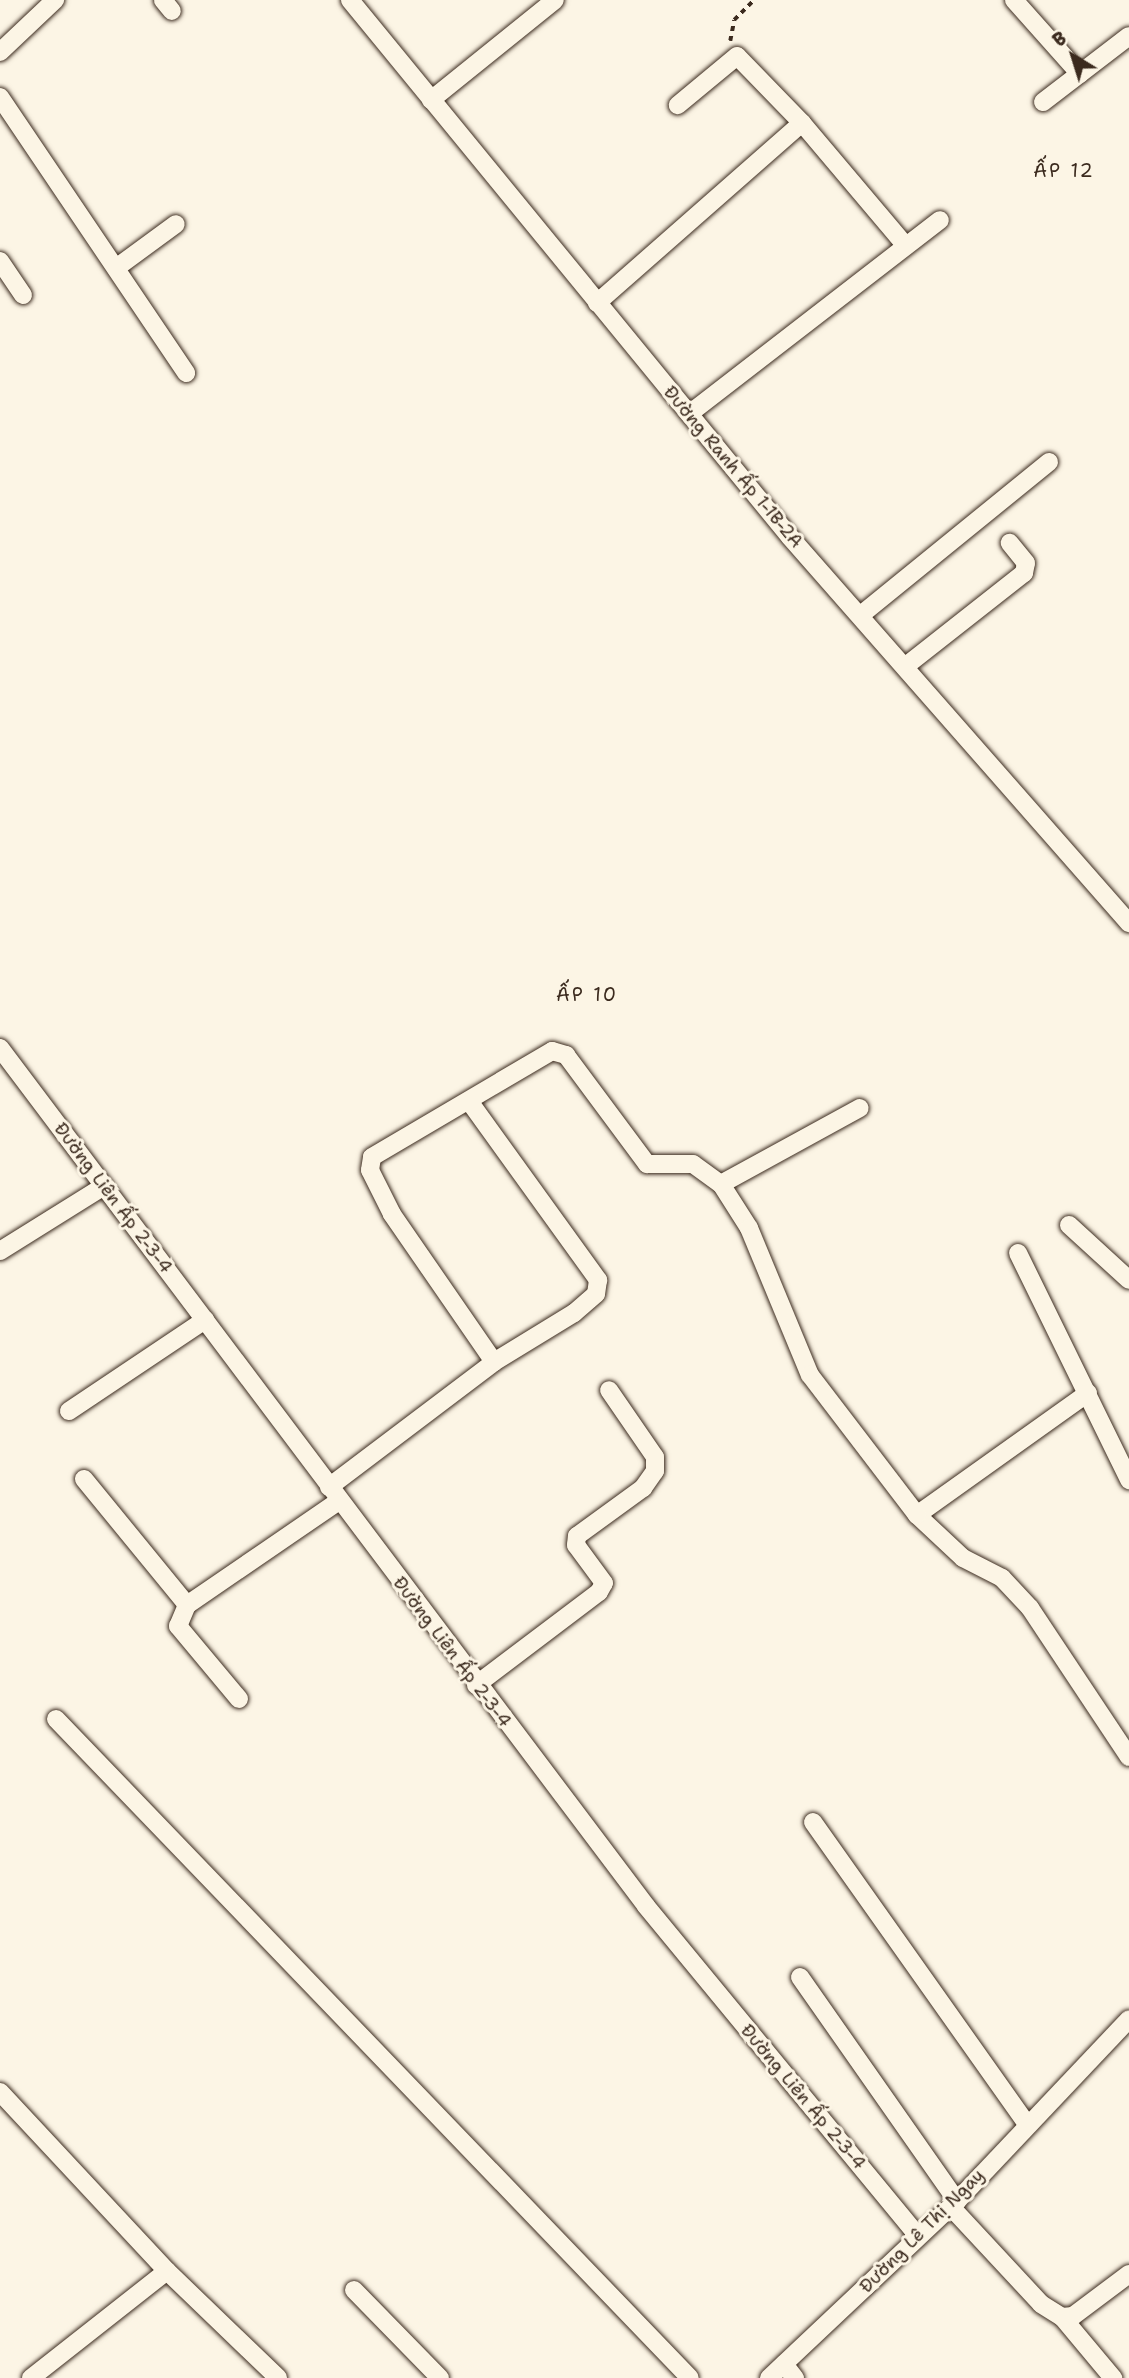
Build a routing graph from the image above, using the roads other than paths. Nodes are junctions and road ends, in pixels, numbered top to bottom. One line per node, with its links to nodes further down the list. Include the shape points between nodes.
1 (55, 0): 6 (street)
2 (350, 0): 9 (street, Đường Ranh Ấp 1-1B-2A)
3 (555, 0): 9 (street)
4 (1014, 0): 7 (street)
5 (1129, 36): 7 (street)
6 (0, 52)
7 (1080, 74): 10 (street)
8 (0, 97): 17 (street)
9 (431, 100): 19 (street, Đường Ranh Ấp 1-1B-2A)
10 (1043, 102)
11 (678, 105): 12 (street, via 737,56)
12 (802, 123): 15 (street); 19 (street)
13 (940, 220): 15 (street)
14 (176, 224): 17 (street)
15 (906, 246): 21 (street)
16 (0, 261): 18 (street)
17 (116, 268): 20 (street)
18 (23, 295)
19 (597, 303): 21 (street, Đường Ranh Ấp 1-1B-2A)
20 (186, 373)
21 (688, 414): 24 (street, Đường Ranh Ấp 1-1B-2A)
22 (1049, 462): 24 (street)
23 (1010, 543): 25 (street, via 1026,563 1024,573)
24 (862, 614): 25 (street, Đường Ranh Ấp 1-1B-2A)
25 (906, 665): 26 (street, Đường Ranh Ấp 1-1B-2A)
26 (1129, 923)
27 (0, 1048): 31 (street, Đường Liên Ấp 2-3-4)
28 (469, 1101): 30 (street, via 552,1051 566,1055 647,1164 693,1164); 37 (street, via 380,1151 370,1170 392,1214); 37 (street, via 598,1280 596,1294 574,1313)
29 (860, 1108): 30 (street)
30 (721, 1184): 44 (street, via 748,1228 810,1375)
31 (104, 1186): 33 (street); 36 (street, Đường Liên Ấp 2-3-4)
32 (1069, 1225): 35 (street)
33 (0, 1251)
34 (1018, 1254): 39 (street)
35 (1129, 1280)
36 (205, 1320): 40 (street); 43 (street, Đường Liên Ấp 2-3-4)
37 (494, 1362): 43 (street)
38 (609, 1390): 46 (street, via 655,1457 655,1471 643,1488 577,1536 576,1545 604,1583 599,1592)
39 (1088, 1393): 42 (street); 44 (street)
40 (69, 1411)
41 (84, 1479): 45 (street)
42 (1129, 1480)
43 (334, 1494): 45 (street); 46 (street, Đường Liên Ấp 2-3-4)
44 (917, 1515): 49 (street, via 963,1558 1002,1578 1030,1608)
45 (187, 1605): 47 (street, via 178,1626)
46 (476, 1685): 56 (street, Đường Liên Ấp 2-3-4, via 649,1909 916,2233)
47 (239, 1699)
48 (56, 1719): 65 (street)
49 (1129, 1757)
50 (813, 1822): 54 (street)
51 (800, 1977): 55 (street)
52 (1129, 2019): 54 (street, Đường Lê Thị Ngay)
53 (0, 2092): 57 (street)
54 (1026, 2123): 55 (street, Đường Lê Thị Ngay)
55 (954, 2204): 56 (street, Đường Lê Thị Ngay); 60 (street, via 1041,2304)
56 (911, 2243): 61 (street, Đường Lê Thị Ngay)
57 (167, 2271): 62 (street); 63 (street)
58 (1129, 2274): 60 (street, via 1073,2316)
59 (354, 2290): 64 (street)
60 (1062, 2317): 67 (street)
61 (789, 2371): 66 (street, Đường Lê Thị Ngay)
62 (31, 2378)
63 (278, 2378)
64 (440, 2378)
65 (690, 2378)
66 (769, 2378)
67 (1114, 2378)

